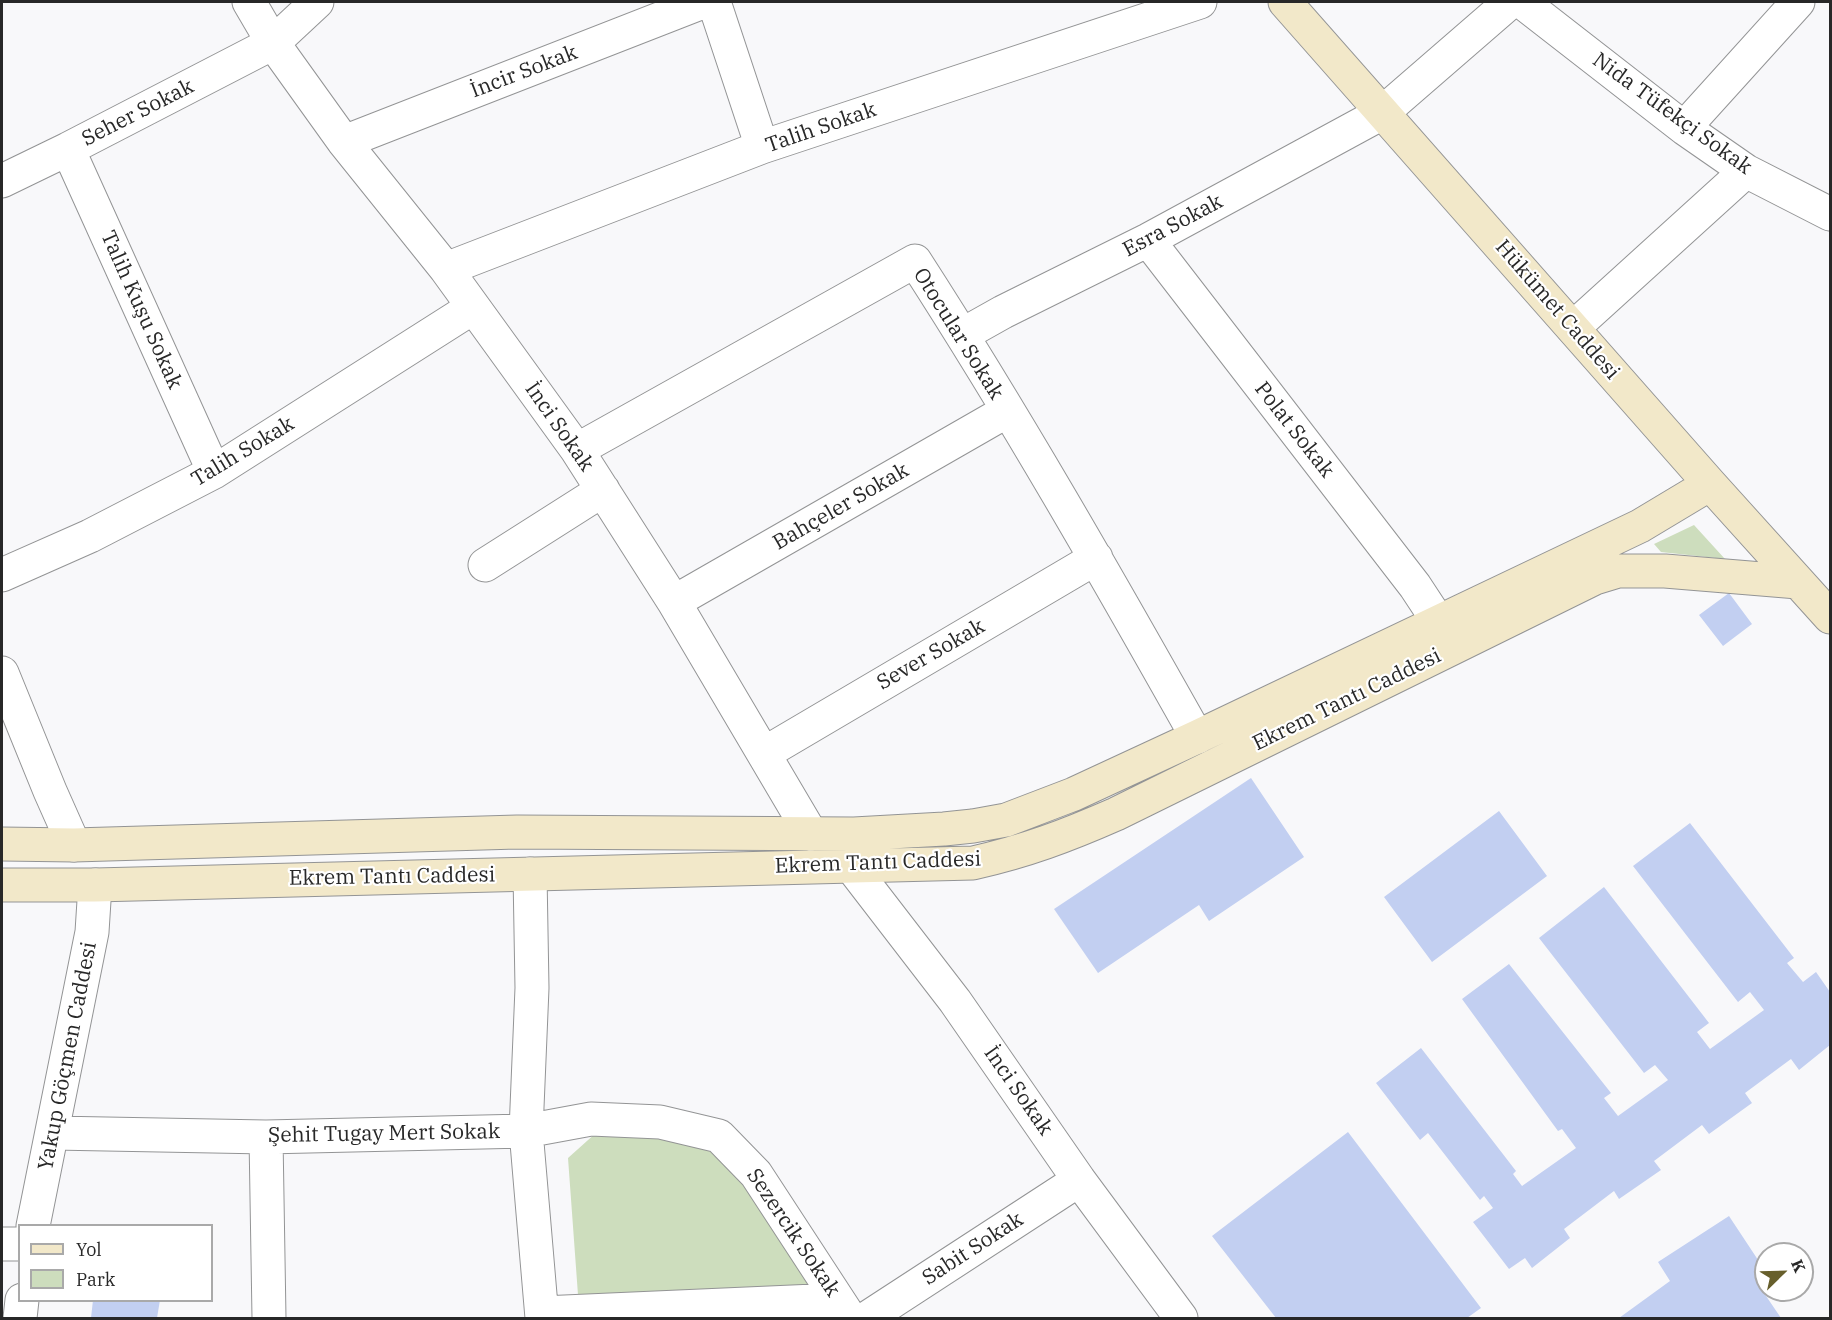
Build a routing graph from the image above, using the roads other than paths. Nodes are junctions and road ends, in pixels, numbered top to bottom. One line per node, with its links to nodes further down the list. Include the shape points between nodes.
1 (249, 2): 10 (street, İnci Sokak)
2 (317, 2): 10 (street, Seher Sokak)
3 (703, 2): 13 (street, İncir Sokak)
4 (714, 2): 14 (street)
5 (1200, 2): 14 (street, Talih Sokak)
6 (1285, 2): 11 (street, Hükümet Caddesi)
7 (1510, 2): 11 (street, Esra Sokak)
8 (1522, 2): 12 (street, Nida Tüfekçi Sokak)
9 (1798, 2): 12 (street)
10 (273, 43): 13 (street, İnci Sokak); 15 (street, Seher Sokak)
11 (1382, 113): 19 (street, Esra Sokak); 22 (street, Hükümet Caddesi)
12 (1684, 128): 16 (street, Nida Tüfekçi Sokak)
13 (344, 142): 20 (street, İnci Sokak)
14 (762, 147): 20 (street, Talih Sokak)
15 (68, 149): 17 (street, Seher Sokak); 26 (street, Talih Kuşu Sokak)
16 (1746, 171): 18 (street, Nida Tüfekçi Sokak); 22 (street)
17 (2, 181)
18 (1830, 214)
19 (1148, 240): 23 (street, Esra Sokak); 35 (street, Polat Sokak, via 1415,586)
20 (446, 269): 21 (street, İnci Sokak)
21 (472, 308): 25 (street, İnci Sokak); 26 (street, Talih Sokak)
22 (1573, 328): 27 (street, Hükümet Caddesi)
23 (962, 335): 24 (street, Otocular Sokak); 25 (street, Otocular Sokak, via 915,261)
24 (1007, 411): 29 (street, Otocular Sokak); 33 (street, Bahçeler Sokak)
25 (577, 450): 28 (street, İnci Sokak)
26 (214, 472): 31 (street, Talih Sokak, via 90,536)
27 (1710, 484): 32 (street, Hükümet Caddesi); 35 (street, Ekrem Tantı Caddesi)
28 (603, 490): 30 (street); 33 (street, İnci Sokak)
29 (1096, 558): 37 (street, Otocular Sokak); 38 (street, Sever Sokak)
30 (484, 565)
31 (2, 575)
32 (1798, 582): 34 (street, Hükümet Caddesi); 35 (street, Ekrem Tantı Caddesi, via 1618,571)
33 (674, 602): 38 (street, İnci Sokak)
34 (1829, 612)
35 (1445, 635): 37 (street, Ekrem Tantı Caddesi); 39 (street, Ekrem Tantı Caddesi)
36 (2, 673): 43 (street)
37 (1197, 737): 39 (street); 41 (street, Ekrem Tantı Caddesi, via 1074,794 1006,820 944,829)
38 (765, 753): 40 (street, İnci Sokak)
39 (1213, 766): 44 (street, Ekrem Tantı Caddesi, via 1116,814 1016,853 973,863)
40 (811, 834): 41 (street, Ekrem Tantı Caddesi); 43 (street, Ekrem Tantı Caddesi, via 517,832); 45 (street)
41 (854, 834): 44 (street)
42 (2, 844): 43 (street, Ekrem Tantı Caddesi)
43 (74, 845): 48 (street)
44 (851, 866): 45 (street, Ekrem Tantı Caddesi); 52 (street, İnci Sokak, via 956,1001)
45 (810, 867): 46 (street, Ekrem Tantı Caddesi)
46 (530, 874): 48 (street, Ekrem Tantı Caddesi); 49 (street, via 532,988)
47 (2, 885): 48 (street, Ekrem Tantı Caddesi)
48 (95, 885): 50 (street, Yakup Göçmen Caddesi, via 92,932)
49 (526, 1131): 51 (street, Şehit Tugay Mert Sokak); 57 (street, Sezercik Sokak, via 591,1119 660,1122 719,1136 756,1174); 58 (street, Şehit Tugay Mert Sokak)
50 (53, 1132): 51 (street, Şehit Tugay Mert Sokak); 53 (street, Yakup Göçmen Caddesi)
51 (266, 1137): 60 (street)
52 (1079, 1180): 61 (street, Sabit Sokak); 62 (street, İnci Sokak)
53 (33, 1224)
54 (2, 1244): 55 (street)
55 (18, 1244)
56 (22, 1302): 59 (street)
57 (844, 1309): 58 (street)
58 (542, 1316)
59 (20, 1318)
60 (269, 1318)
61 (867, 1318)
62 (1181, 1318)

